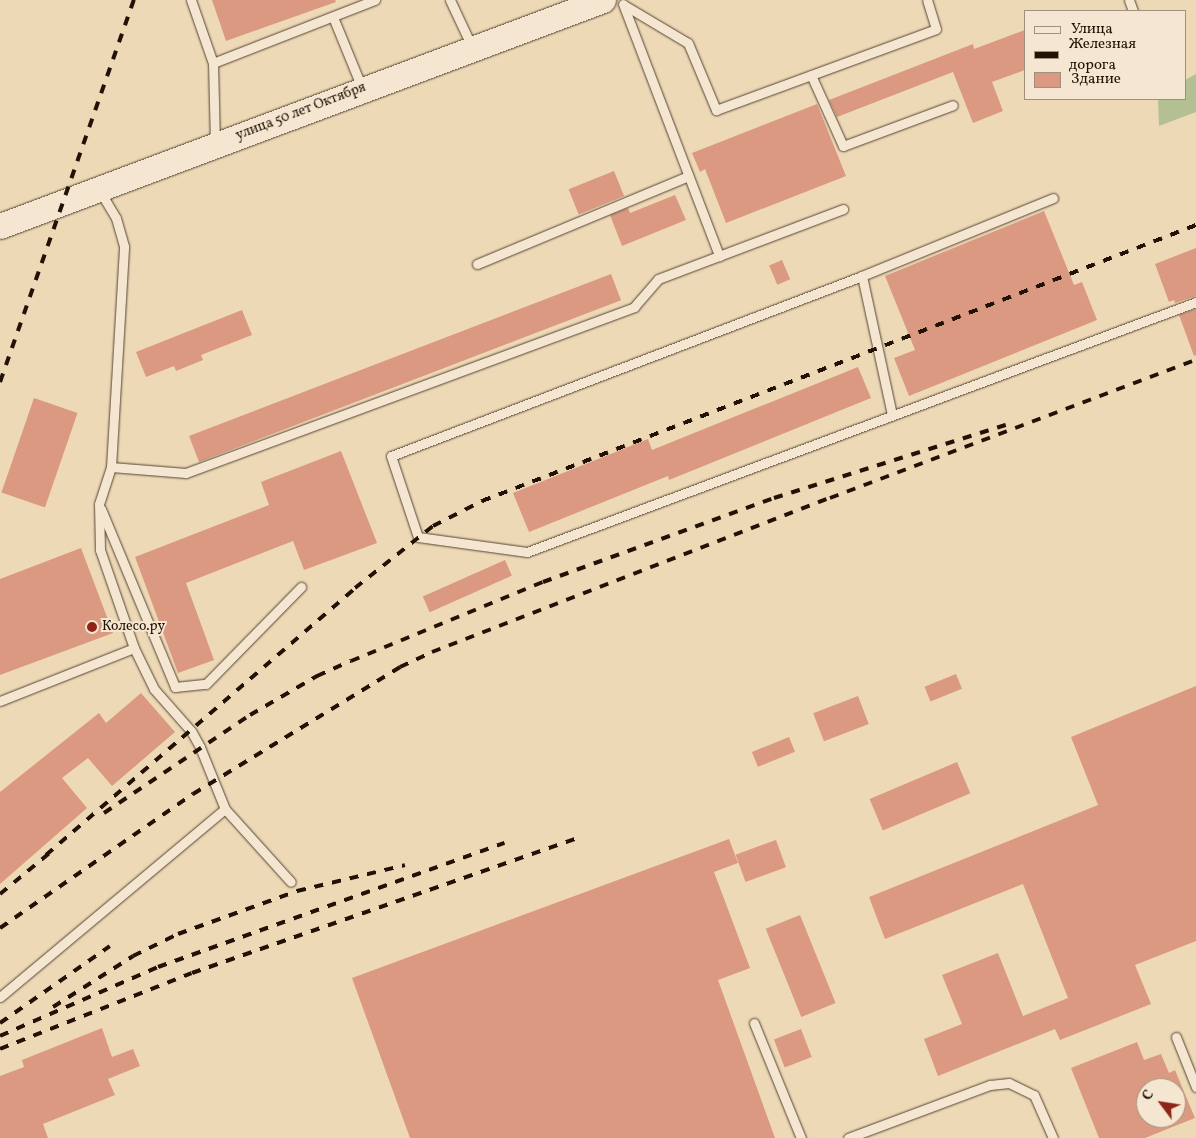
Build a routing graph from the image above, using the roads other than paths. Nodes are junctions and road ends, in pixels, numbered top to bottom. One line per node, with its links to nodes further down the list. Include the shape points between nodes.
1 (191, 0): 8 (lane)
2 (375, 0): 6 (lane)
3 (450, 0): 7 (lane)
4 (927, 0): 9 (lane, via 936,29)
5 (616, 2): 7 (main road, улица 50 лет Октября); 9 (lane, via 688,43 716,110); 13 (lane)
6 (333, 16): 8 (lane); 10 (lane)
7 (473, 49): 10 (main road, улица 50 лет Октября)
8 (213, 63): 12 (lane)
9 (811, 75): 11 (lane, via 843,146)
10 (362, 89): 12 (main road, улица 50 лет Октября)
11 (953, 105)
12 (215, 145): 14 (main road, улица 50 лет Октября)
13 (688, 176): 18 (lane); 19 (lane)
14 (99, 190): 17 (main road, улица 50 лет Октября); 23 (lane, via 116,218 124,246)
15 (1053, 198): 20 (lane)
16 (844, 209): 18 (lane)
17 (0, 226)
18 (719, 256): 23 (lane, via 658,279 634,307 186,473)
19 (477, 264)
20 (862, 276): 22 (lane); 22 (lane, via 391,456 418,537 527,552)
21 (1196, 302): 22 (lane)
22 (892, 416)
23 (111, 467): 24 (lane)
24 (99, 504): 25 (lane, via 175,687 206,684); 26 (lane, via 100,550)
25 (301, 587)
26 (134, 648): 27 (lane); 28 (lane, via 154,689 181,718 200,747)
27 (0, 700)
28 (225, 809): 29 (lane); 30 (lane)
29 (291, 882)
30 (0, 997)
31 (754, 1023): 34 (lane)
32 (1176, 1037): 33 (lane)
33 (1196, 1087)
34 (801, 1138)
35 (848, 1138): 36 (lane, via 990,1085 1009,1083 1034,1095)
36 (1053, 1138)

